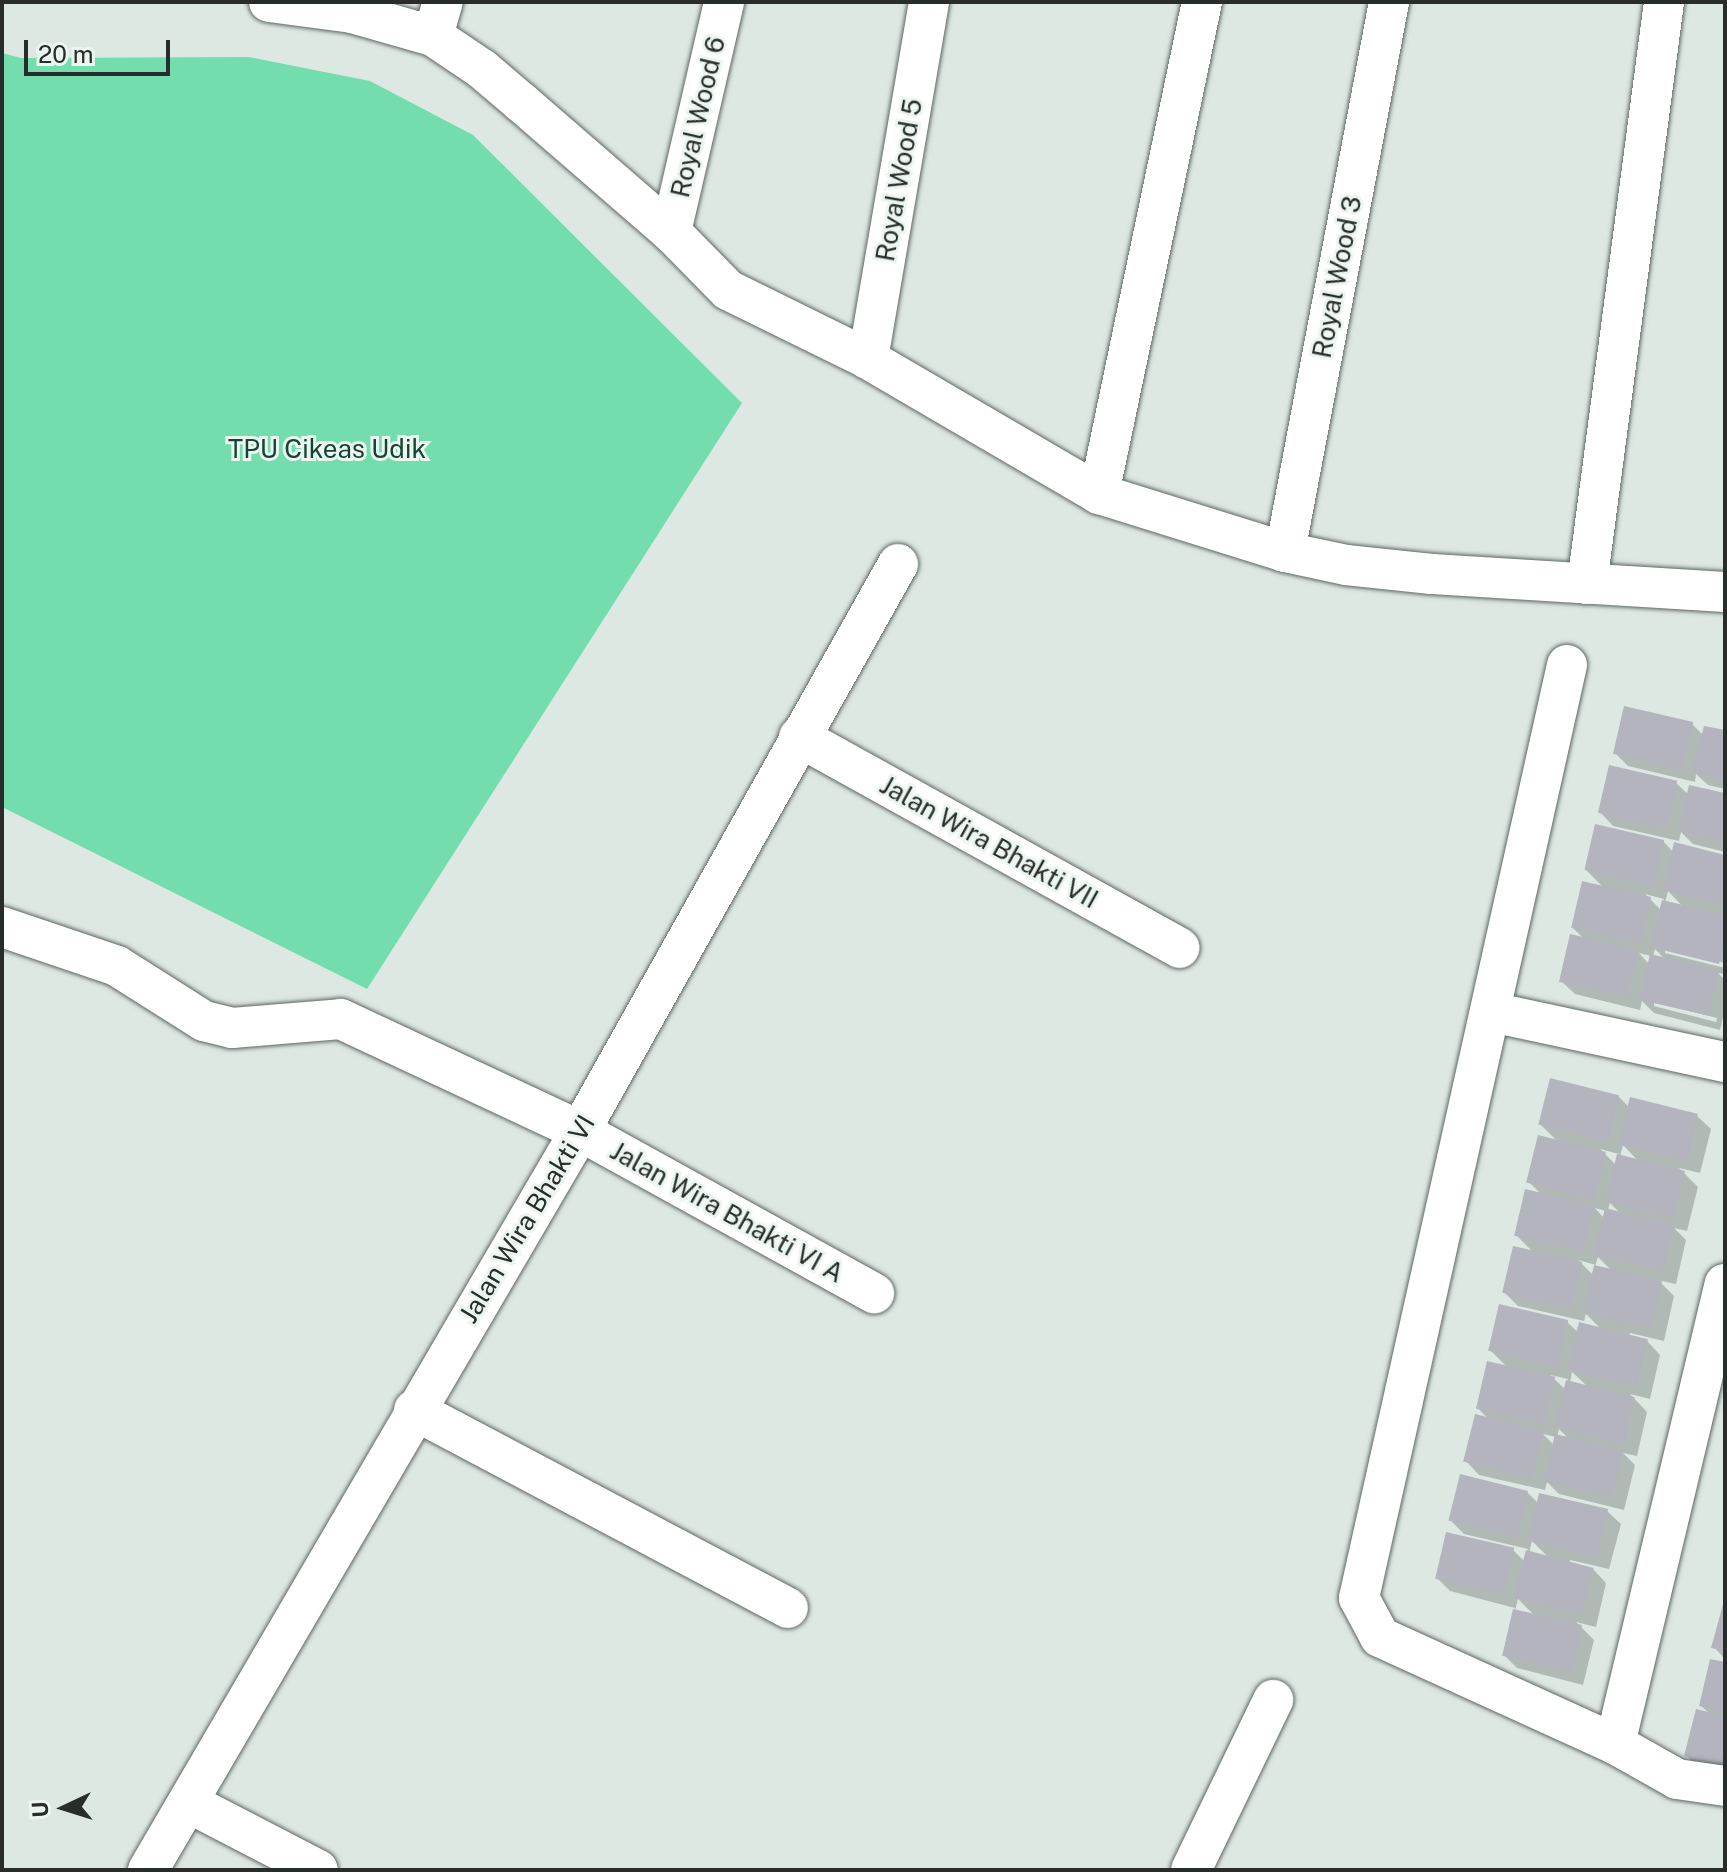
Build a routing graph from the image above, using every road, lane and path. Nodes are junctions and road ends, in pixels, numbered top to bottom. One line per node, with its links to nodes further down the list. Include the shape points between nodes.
1 (269, 2): 7 (street)
2 (724, 2): 8 (street, Royal Wood 6)
3 (929, 2): 9 (street, Royal Wood 5)
4 (1202, 2): 10 (street)
5 (1389, 2): 11 (street, Royal Wood 3)
6 (1664, 2): 13 (street)
7 (438, 19): 8 (street, via 482,69)
8 (671, 232): 9 (street, via 728,290)
9 (868, 359): 10 (street)
10 (1099, 494): 11 (street)
11 (1285, 552): 13 (street, via 1418,573)
12 (898, 564): 16 (street, Jalan Wira Bhakti VI)
13 (1587, 584): 14 (street)
14 (1725, 592)
15 (1567, 665): 19 (street)
16 (799, 737): 18 (street, Jalan Wira Bhakti VII); 21 (street, Jalan Wira Bhakti VI)
17 (2, 927): 21 (street, Jalan Wira Bhakti VI A, via 117,966 204,1021 232,1028 341,1019)
18 (1179, 948)
19 (1491, 1012): 20 (street); 27 (street, via 1359,1598 1380,1637)
20 (1725, 1062)
21 (580, 1131): 23 (street, Jalan Wira Bhakti VI A); 24 (street, Jalan Wira Bhakti VI)
22 (1725, 1284): 27 (street)
23 (874, 1293)
24 (414, 1410): 25 (street); 29 (street, Jalan Wira Bhakti VI)
25 (788, 1608)
26 (1273, 1700): 32 (street)
27 (1615, 1744): 28 (street, via 1677,1779)
28 (1725, 1786)
29 (189, 1803): 30 (street, Jalan Wira Bhakti VI); 31 (street)
30 (148, 1870)
31 (318, 1870)
32 (1191, 1870)

